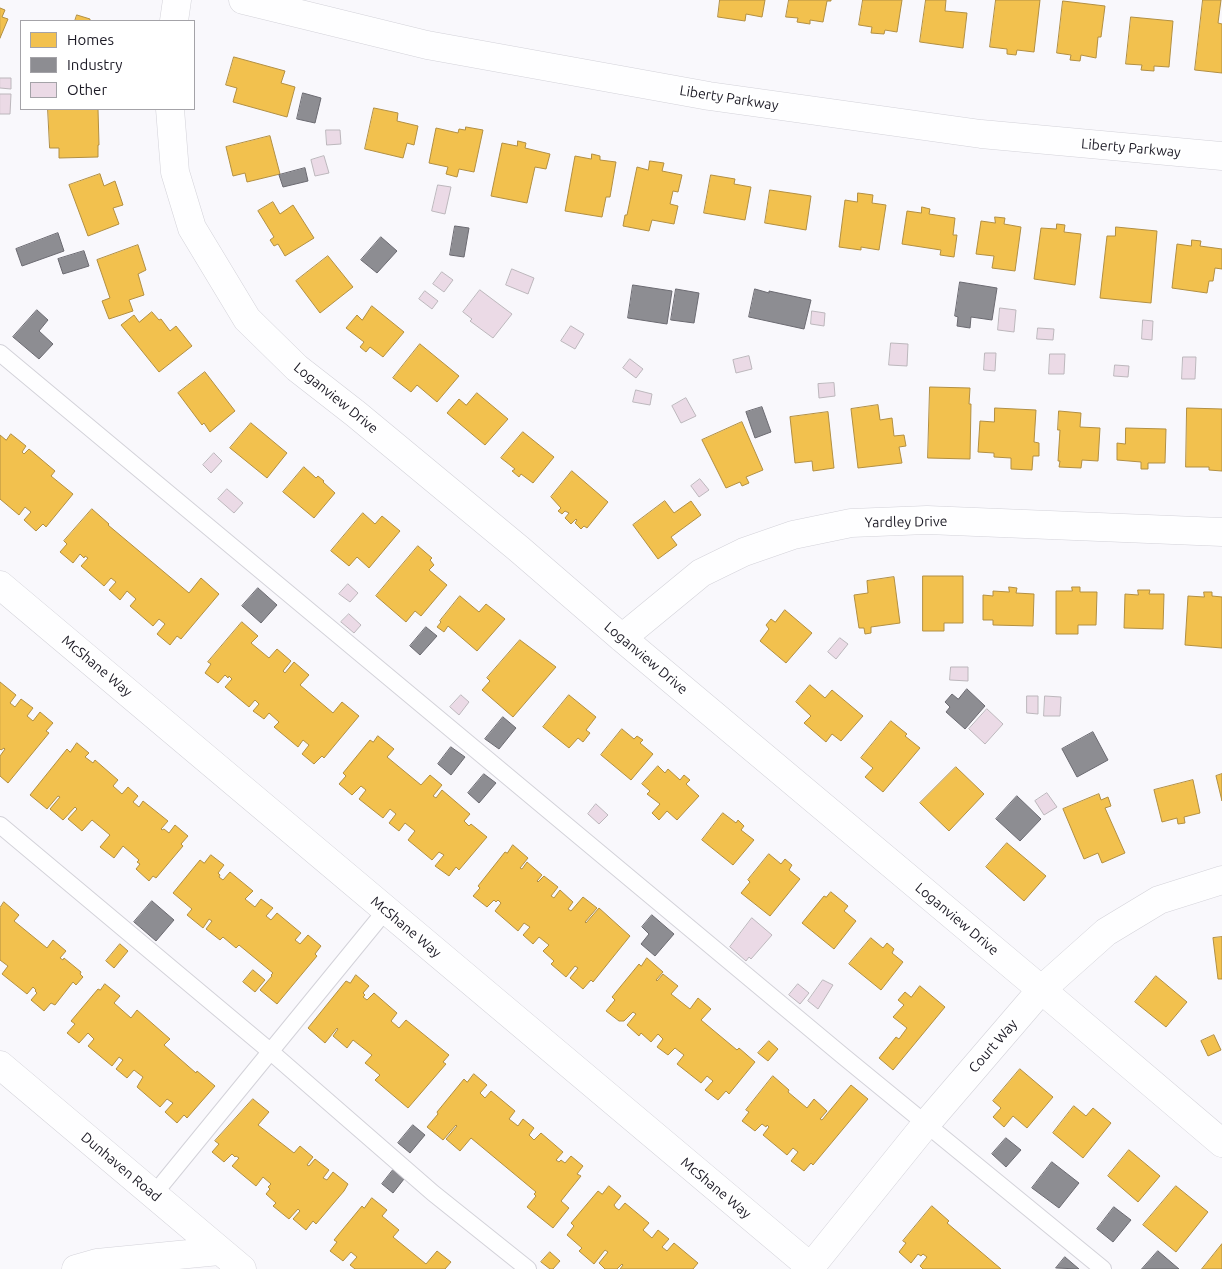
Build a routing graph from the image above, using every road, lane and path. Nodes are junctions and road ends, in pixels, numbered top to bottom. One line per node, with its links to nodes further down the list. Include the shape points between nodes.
1 (177, 0): 3 (street)
2 (243, 0): 5 (street, Liberty Parkway, via 427,45 709,96 981,134)
3 (174, 20)
4 (170, 110): 9 (street, Loganview Drive, via 175,172 192,228 247,319 297,368 512,543)
5 (1222, 156)
6 (0, 353): 16 (lane)
7 (1222, 532): 9 (street, Yardley Drive, via 928,520 851,523 793,535 744,552 701,573)
8 (0, 584): 12 (street, McShane Way)
9 (622, 638): 13 (street, Loganview Drive)
10 (0, 825): 14 (lane)
11 (1222, 880): 13 (street, Court Way, via 1159,900 1106,932)
12 (386, 910): 14 (lane); 20 (street, McShane Way)
13 (1041, 990): 16 (street, Court Way); 17 (street, Loganview Drive)
14 (270, 1052): 18 (lane); 23 (lane, via 433,1193)
15 (0, 1066): 18 (street, Dunhaven Road)
16 (926, 1124): 20 (street, Court Way); 24 (lane)
17 (1222, 1143)
18 (154, 1194): 19 (street, Dunhaven Road)
19 (219, 1251): 21 (street); 22 (street, Dunhaven Road)
20 (810, 1268)
21 (76, 1269)
22 (242, 1269)
23 (528, 1269)
24 (1103, 1269)

